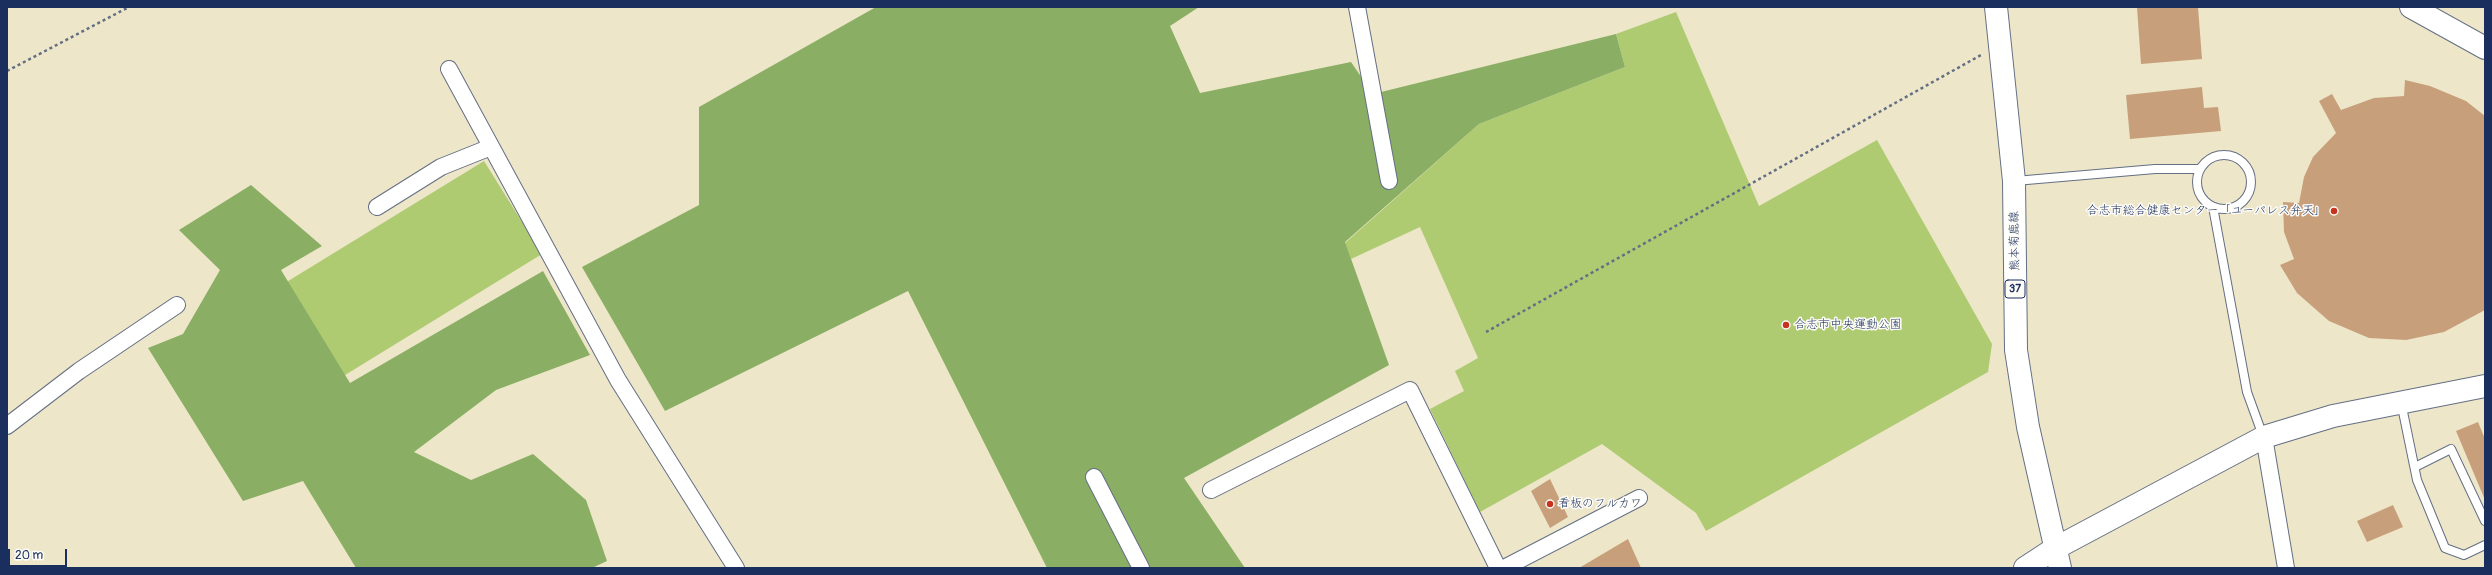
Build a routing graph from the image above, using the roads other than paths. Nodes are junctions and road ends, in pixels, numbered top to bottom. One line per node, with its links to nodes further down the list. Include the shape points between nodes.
1 (1357, 7): 8 (street)
2 (1996, 7): 9 (street, 熊本菊鹿線 / 37)
3 (2412, 7): 4 (street)
4 (2485, 48)
5 (449, 69): 6 (street)
6 (491, 147): 10 (street, via 441,167); 24 (street, via 618,380)
7 (2200, 169): 9 (lane); 11 (lane, via 2197,184 2201,197); 11 (lane, via 2211,158 2226,154 2241,160 2250,173 2251,189 2243,202 2228,209)
8 (1389, 181)
9 (2014, 181): 23 (street, 熊本菊鹿線 / 37, via 2016,350 2028,427)
10 (377, 206)
11 (2213, 207): 16 (lane, via 2247,392)
12 (177, 305): 15 (street, via 79,372)
13 (2485, 386): 14 (street)
14 (2401, 402): 16 (street, via 2333,416); 17 (lane)
15 (7, 426)
16 (2264, 437): 23 (street); 29 (street)
17 (2415, 467): 21 (lane, via 2451,449); 22 (lane, via 2417,480 2445,548 2464,555)
18 (1094, 477): 25 (street)
19 (1211, 490): 26 (street, via 1410,390)
20 (1639, 498): 27 (street)
21 (2485, 521)
22 (2485, 545)
23 (2057, 558): 28 (street)
24 (736, 568)
25 (1141, 568)
26 (1498, 568)
27 (1504, 568)
28 (2025, 568)
29 (2286, 568)

